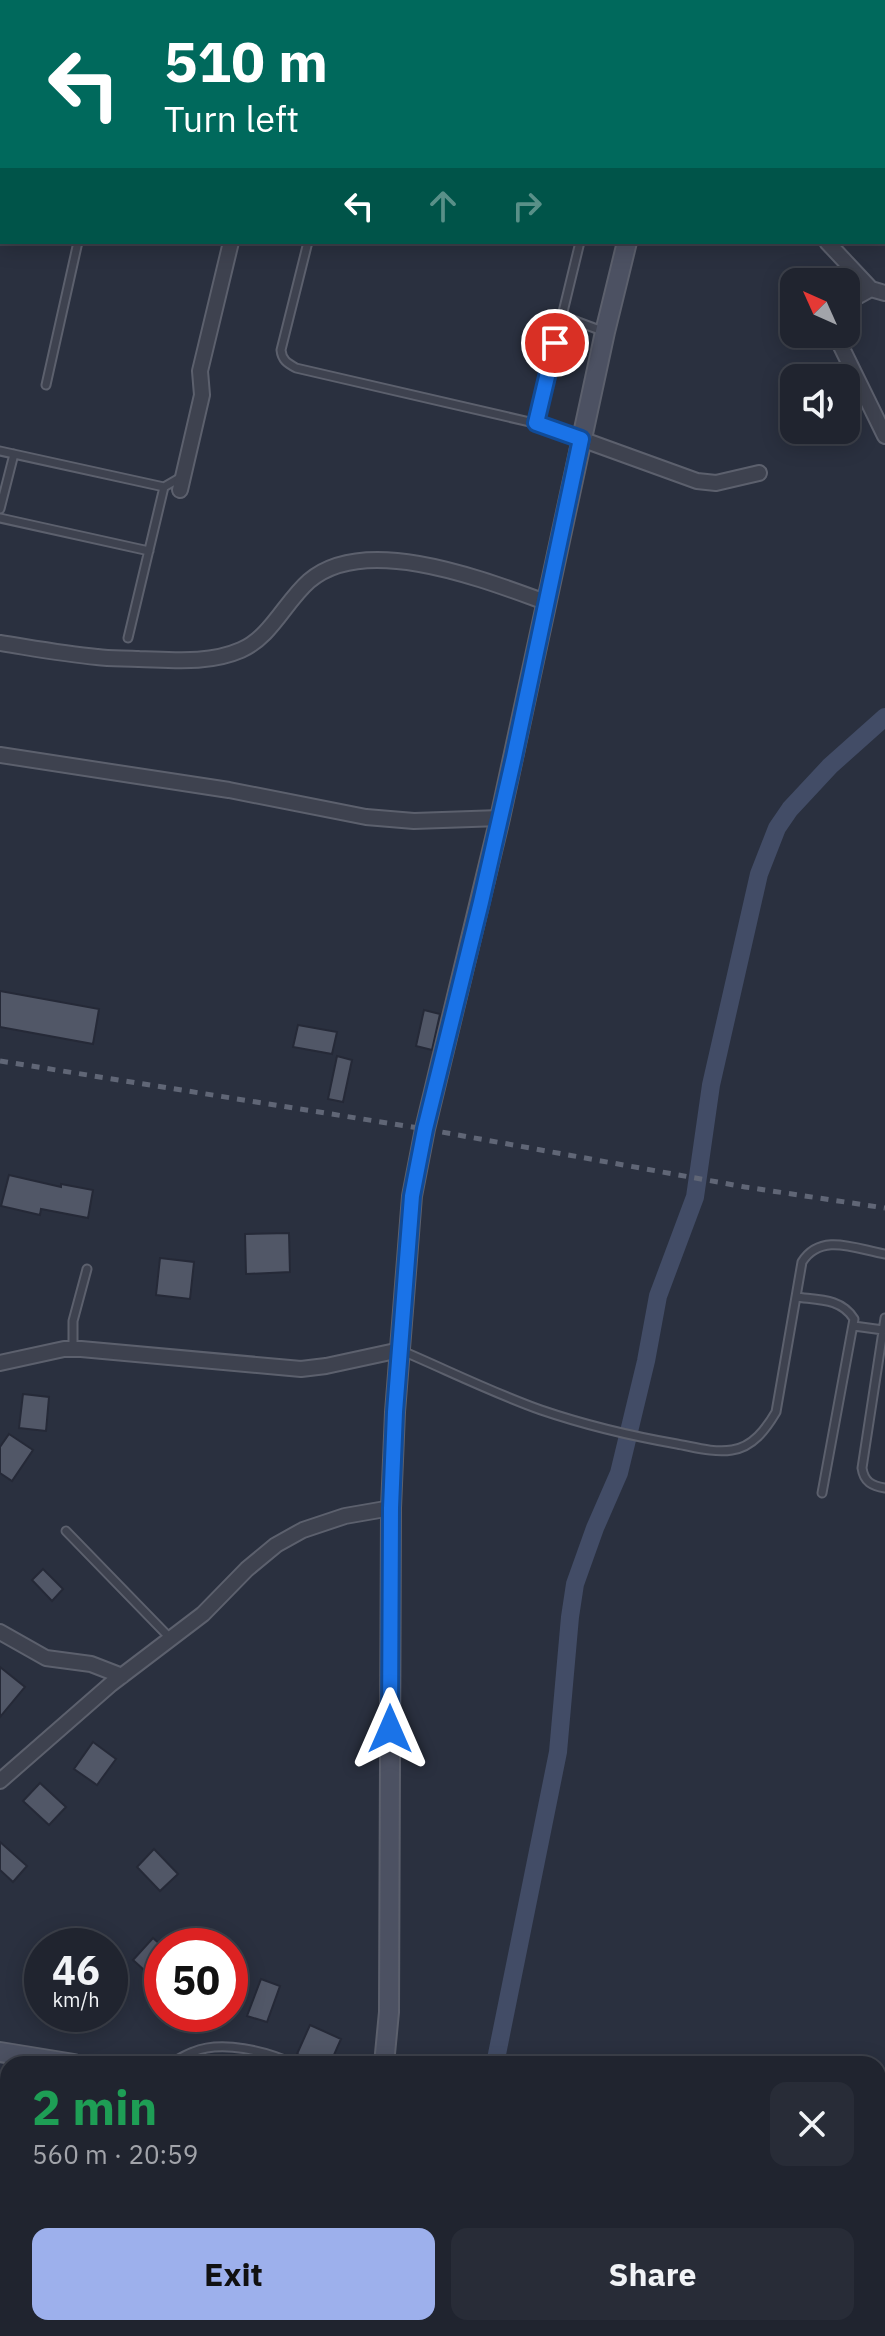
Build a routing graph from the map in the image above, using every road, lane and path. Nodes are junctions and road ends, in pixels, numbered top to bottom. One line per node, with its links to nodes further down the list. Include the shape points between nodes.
1 (78, 244): 11 (lane)
2 (231, 244): 18 (street, via 200,371 202,395)
3 (308, 244): 12 (lane, via 281,350 288,364)
4 (580, 244): 8 (lane)
5 (627, 244): 9 (main road)
6 (829, 244): 7 (street)
7 (878, 291)
8 (562, 316): 9 (lane); 12 (lane)
9 (605, 332): 14 (main road)
10 (842, 348): 13 (street)
11 (46, 385)
12 (536, 423): 14 (lane)
13 (885, 436)
14 (581, 439): 17 (street, via 697,481 716,483); 23 (main road)
15 (0, 451): 16 (lane)
16 (14, 454): 19 (lane); 20 (lane)
17 (759, 473)
18 (181, 483): 19 (lane)
19 (164, 487): 22 (lane)
20 (0, 509)
21 (0, 518): 22 (lane)
22 (149, 551): 24 (lane)
23 (548, 603): 25 (street, via 478,577 422,564 349,562 311,579 261,637 227,655 175,662); 27 (main road)
24 (128, 638)
25 (0, 643)
26 (0, 755): 27 (street, via 366,817)
27 (500, 818): 35 (main road, via 417,1169)
28 (885, 1254): 30 (lane, via 817,1246 802,1262)
29 (87, 1269): 34 (lane, via 73,1321)
30 (796, 1297): 32 (lane, via 838,1304 851,1315); 35 (lane, via 776,1412 766,1429 734,1450 609,1430 539,1409)
31 (885, 1318): 33 (lane)
32 (854, 1326): 33 (lane); 38 (lane)
33 (883, 1330): 37 (lane, via 862,1468 869,1483)
34 (73, 1349): 35 (street, via 301,1369); 36 (street)
35 (400, 1350): 39 (main road)
36 (0, 1363)
37 (885, 1488)
38 (822, 1493)
39 (391, 1508): 42 (street, via 345,1516 276,1545); 49 (main road)
40 (66, 1531): 42 (lane)
41 (0, 1632): 43 (street, via 46,1658 91,1664)
42 (172, 1640): 43 (street)
43 (122, 1676): 44 (street)
44 (0, 1781)
45 (0, 2052): 46 (main road)
46 (25, 2056)
47 (185, 2056): 48 (lane, via 211,2047)
48 (278, 2056)
49 (385, 2056)

